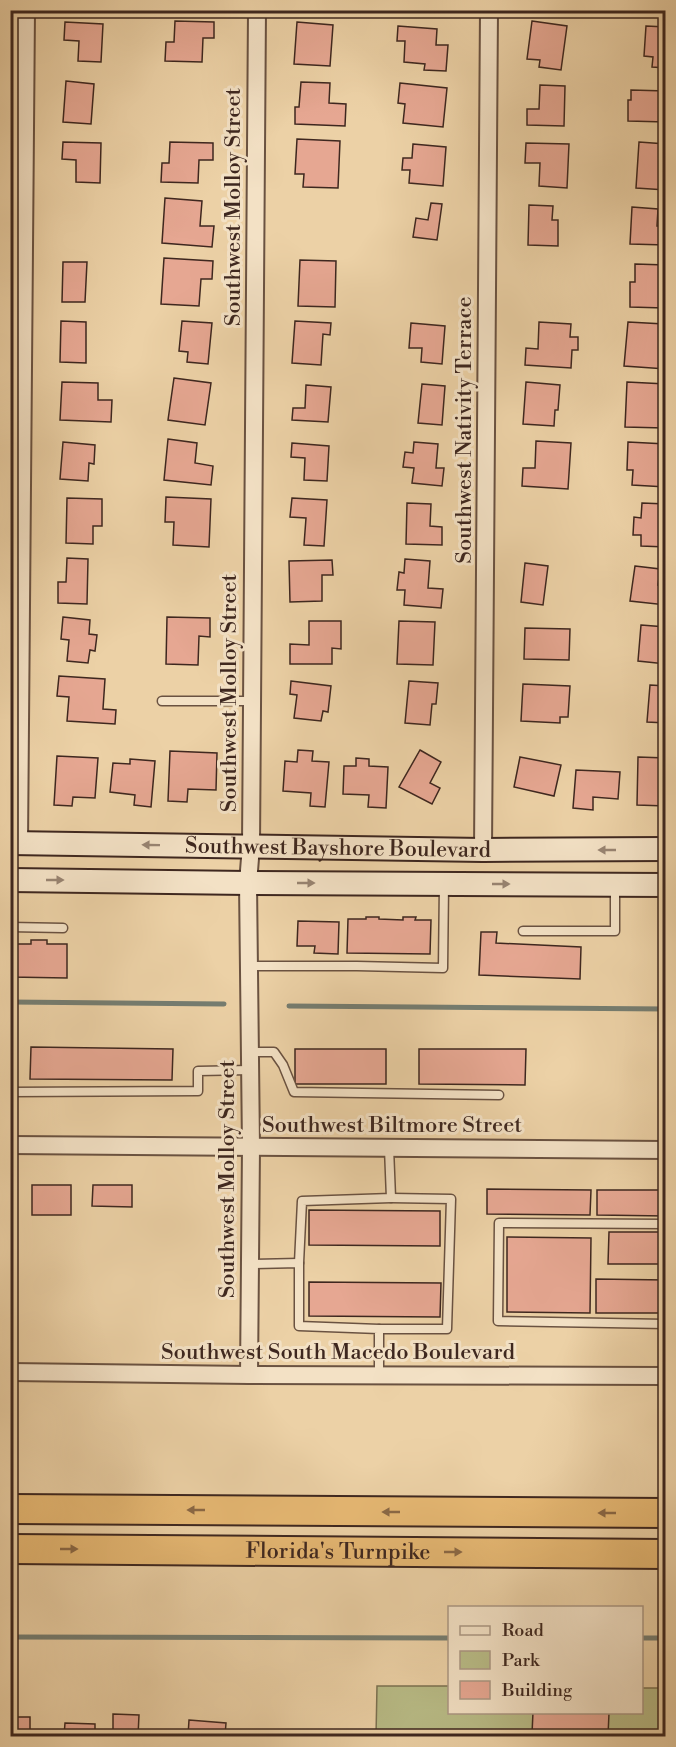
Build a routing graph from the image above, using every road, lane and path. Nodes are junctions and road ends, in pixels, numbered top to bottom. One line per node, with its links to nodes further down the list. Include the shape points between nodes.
1 (26, 10): 6 (street)
2 (257, 10): 5 (street, Southwest Molloy Street)
3 (489, 10): 9 (street, Southwest Nativity Terrace)
4 (162, 701): 5 (lane)
5 (252, 701): 7 (street, Southwest Molloy Street)
6 (15, 843): 7 (main road, Southwest Bayshore Boulevard, one-way to 6)
7 (251, 846): 9 (main road, Southwest Bayshore Boulevard); 12 (street, Southwest Molloy Street)
8 (666, 849): 9 (main road, Southwest Bayshore Boulevard, one-way to 9)
9 (483, 850)
10 (666, 875): 14 (main road, via 544,872)
11 (10, 880): 12 (main road, Southwest Bayshore Boulevard, one-way to 12)
12 (248, 883): 13 (main road, Southwest Bayshore Boulevard, one-way to 13); 20 (street, Southwest Molloy Street)
13 (444, 884): 14 (main road, Southwest Bayshore Boulevard, one-way to 14); 20 (lane, via 443,968)
14 (528, 884): 15 (main road, Southwest Bayshore Boulevard)
15 (615, 885): 16 (main road, Southwest Bayshore Boulevard); 19 (lane, via 615,931)
16 (666, 885)
17 (10, 927): 18 (lane)
18 (63, 928)
19 (523, 931)
20 (249, 966): 21 (street, Southwest Molloy Street)
21 (250, 1052): 22 (street, Southwest Molloy Street); 24 (lane, via 274,1052 294,1092)
22 (250, 1071): 23 (lane, via 198,1071 198,1091); 26 (street, Southwest Molloy Street)
23 (10, 1092)
24 (500, 1095)
25 (10, 1145): 26 (street, Southwest Biltmore Street)
26 (251, 1147): 27 (street, Southwest Biltmore Street); 32 (street, Southwest Molloy Street)
27 (388, 1148): 28 (street, Southwest Biltmore Street); 29 (lane)
28 (666, 1150)
29 (391, 1198): 31 (lane, via 302,1201); 34 (lane, via 451,1199 447,1329)
30 (666, 1224): 33 (lane, via 499,1223 498,1310 498,1321)
31 (299, 1263): 32 (lane); 34 (lane, via 299,1326)
32 (250, 1264): 36 (street, Southwest Molloy Street)
33 (666, 1324)
34 (379, 1329): 37 (lane)
35 (10, 1372): 36 (street, Southwest South Macedo Boulevard)
36 (249, 1375): 37 (street, Southwest South Macedo Boulevard)
37 (379, 1376): 38 (street, Southwest South Macedo Boulevard)
38 (666, 1376)
39 (10, 1509): 40 (highway, Florida's Turnpike, one-way to 39)
40 (666, 1513)
41 (10, 1549): 42 (highway, Florida's Turnpike, one-way to 42)
42 (666, 1554)

